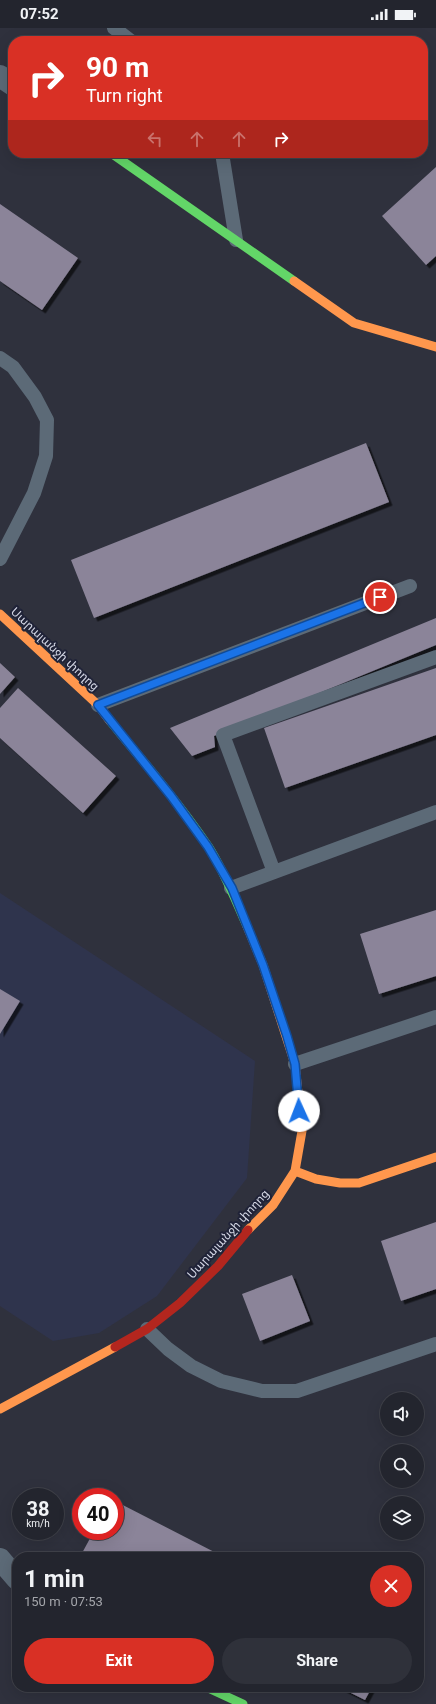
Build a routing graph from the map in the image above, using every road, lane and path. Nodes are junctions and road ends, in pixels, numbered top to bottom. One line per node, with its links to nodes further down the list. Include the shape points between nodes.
1 (114, 28): 2 (lane)
2 (124, 36)
3 (118, 158): 5 (street)
4 (223, 158): 5 (lane)
5 (236, 240): 6 (street, via 354,323)
6 (436, 347)
7 (0, 358): 8 (lane, via 13,367 35,397 47,420 46,456 34,494)
8 (0, 559)
9 (410, 586): 12 (lane)
10 (0, 614): 12 (street, Սարալանջի փողոց)
11 (436, 657): 14 (lane, via 223,735)
12 (98, 705): 15 (street, Սարալանջի փողոց, via 171,796 208,847)
13 (436, 812): 14 (lane)
14 (274, 872): 15 (lane)
15 (232, 888): 17 (street, Սարալանջի փողոց, via 263,965)
16 (436, 1017): 17 (lane)
17 (295, 1064): 19 (street, Սարալանջի փողոց, via 302,1131)
18 (436, 1157): 19 (street, via 359,1183 316,1180)
19 (295, 1171): 20 (street, Սարալանջի փողոց, via 273,1205 245,1233 218,1266 180,1303)
20 (147, 1329): 21 (lane, via 191,1366 221,1381 262,1391 297,1391); 22 (street, Սարալանջի փողոց)
21 (436, 1344)
22 (0, 1409)
23 (0, 1559): 24 (street)
24 (12, 1573)
25 (217, 1692): 26 (street)
26 (243, 1704)

